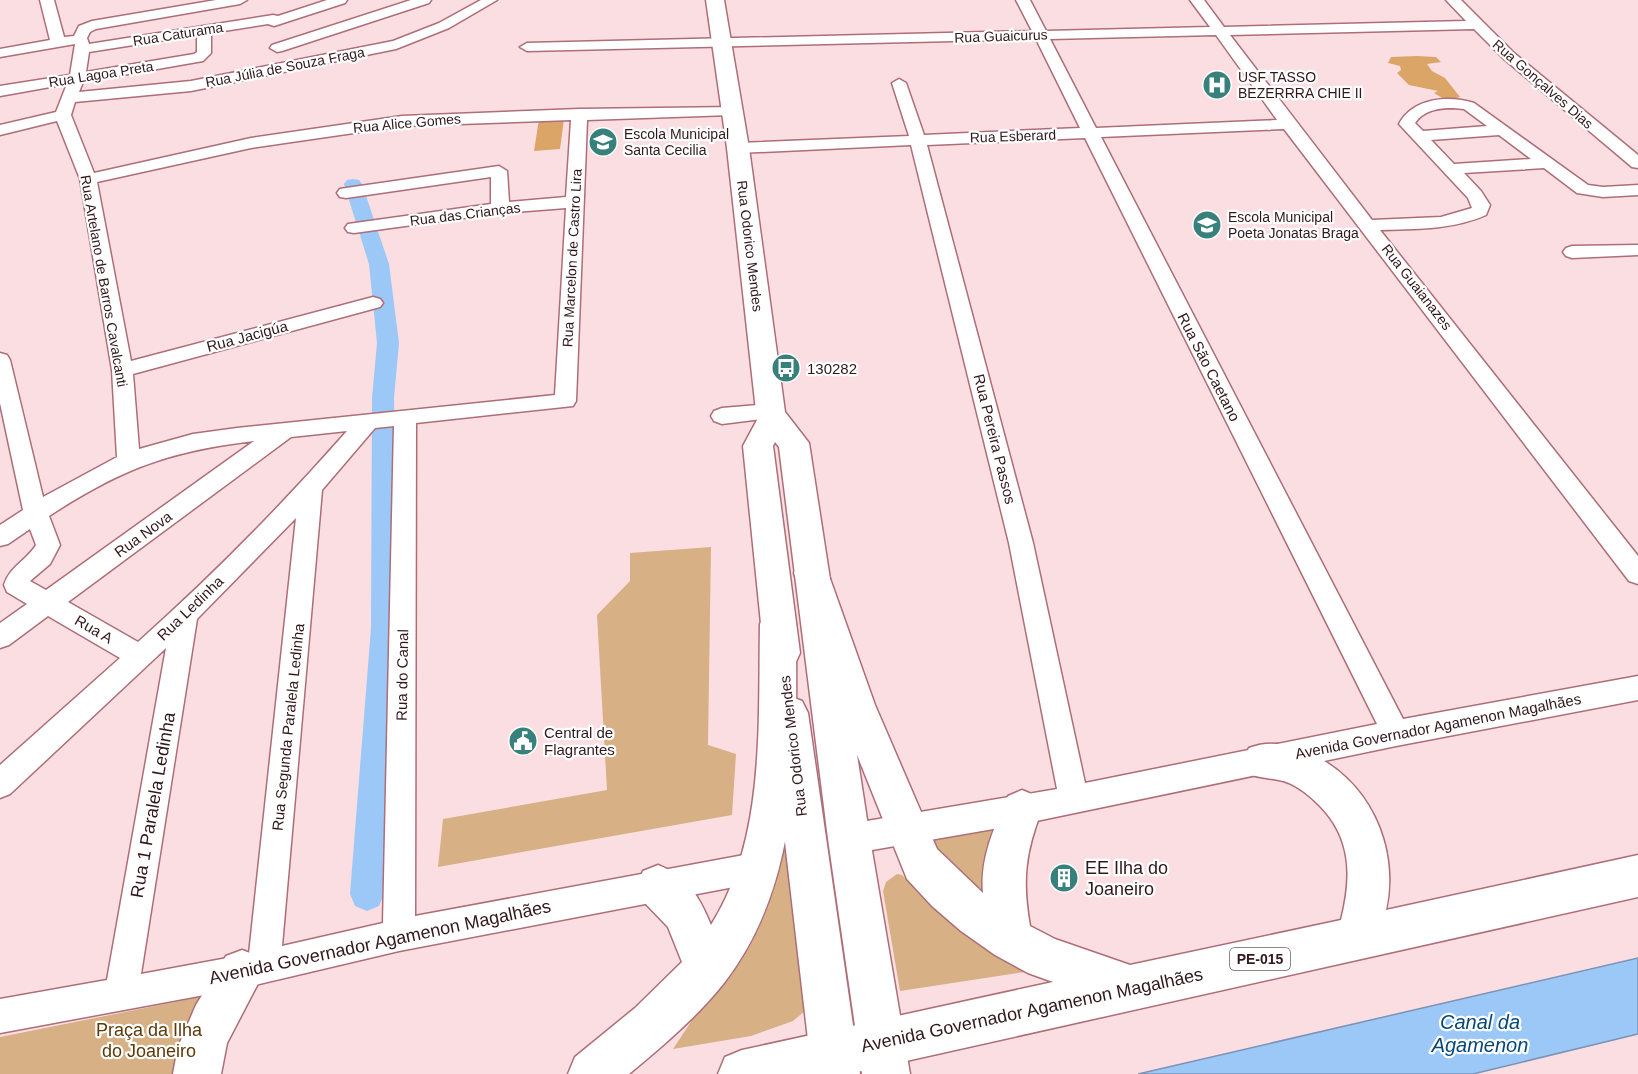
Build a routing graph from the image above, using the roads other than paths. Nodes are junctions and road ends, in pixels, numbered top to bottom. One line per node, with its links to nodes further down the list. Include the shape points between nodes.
1 (47, 0): 15 (street)
2 (240, 0): 17 (street, Rua Caturama, via 92,25 84,29)
3 (340, 0): 10 (street, Rua Caturama)
4 (424, 0): 19 (street)
5 (490, 0): 21 (street, Rua Júlia de Souza Fraga, via 422,37)
6 (715, 0): 16 (main road, Rua Odorico Mendes)
7 (1023, 0): 14 (street, Rua São Caetano)
8 (1197, 0): 13 (street, Rua Guaianazes)
9 (1453, 0): 11 (street, Rua Gonçalves Dias)
10 (273, 16): 12 (street, Rua Caturama); 19 (street)
11 (1476, 25): 13 (street, Rua Guaicurus); 36 (street, Rua Gonçalves Dias)
12 (204, 30): 17 (street, Rua Caturama); 22 (street, Rua Lagoa Preta, via 202,56)
13 (1218, 30): 14 (street, Rua Guaicurus); 28 (street, Rua Guaianazes)
14 (1040, 35): 16 (street, Rua Guaicurus); 31 (street, Rua São Caetano)
15 (58, 42): 17 (street); 20 (street)
16 (723, 43): 18 (street, Rua Guaicurus); 26 (main road, Rua Odorico Mendes)
17 (81, 44): 22 (street)
18 (526, 47)
19 (277, 48): 21 (street)
20 (0, 53)
21 (284, 66): 25 (street, Rua Júlia de Souza Fraga)
22 (77, 78): 24 (street, Rua Lagoa Preta); 25 (street)
23 (899, 83): 33 (street, Rua Pereira Passos)
24 (0, 91)
25 (66, 106): 29 (street, Rua Júlia de Souza Fraga); 38 (street, Rua Artelano de Barros Cavalcanti)
26 (731, 110): 27 (street, Rua Alice Gomes); 34 (main road, Rua Odorico Mendes)
27 (579, 114): 38 (street, Rua Alice Gomes, via 402,121 251,143); 41 (street, Rua Marcelon de Castro Lira)
28 (1288, 124): 31 (street, Rua Esberard); 43 (street, Rua Guaianazes)
29 (0, 130)
30 (1504, 130): 32 (street); 32 (street, via 1469,105 1457,103 1427,108 1408,118 1407,124); 35 (street)
31 (1089, 132): 33 (street, Rua Esberard); 68 (street, Rua São Caetano)
32 (1419, 136): 37 (street)
33 (918, 140): 34 (street, Rua Esberard); 71 (street, Rua Pereira Passos, via 1021,543)
34 (738, 148): 53 (main road, Rua Odorico Mendes)
35 (1547, 163): 37 (street); 39 (street, via 1591,191)
36 (1638, 163)
37 (1451, 170): 43 (street, via 1479,201 1480,211 1450,220)
38 (88, 179): 49 (street, Rua Artelano de Barros Cavalcanti)
39 (1638, 190)
40 (347, 193): 42 (street, via 499,171)
41 (575, 202): 42 (street, Rua das Crianças); 51 (street, Rua Marcelon de Castro Lira)
42 (500, 208): 44 (street, Rua das Crianças)
43 (1368, 225): 61 (street, Rua Guaianazes)
44 (355, 228)
45 (1638, 249): 46 (street)
46 (1572, 252)
47 (373, 303): 49 (street, Rua Jacigúa)
48 (0, 360): 50 (street)
49 (122, 370): 56 (street, Rua Artelano de Barros Cavalcanti)
50 (5, 396): 58 (street)
51 (565, 401): 54 (street, Rua Nova)
52 (722, 416): 53 (street)
53 (771, 416): 60 (main road, via 794,443); 64 (main road, Rua Odorico Mendes, via 758,447)
54 (388, 418): 55 (street, Rua Nova); 57 (street, Rua Ledinha); 78 (street, Rua do Canal)
55 (286, 430): 56 (street, Rua Nova, via 206,440); 62 (street, Rua Nova)
56 (129, 461): 58 (street, Rua Nova)
57 (311, 488): 63 (street, Rua Ledinha); 81 (street, Rua Segunda Paralela Ledinha)
58 (34, 515): 59 (street, Rua Nova); 62 (street, Rua A, via 48,545 16,585)
59 (0, 537)
60 (812, 573): 73 (main road, via 856,705); 74 (main road)
61 (1638, 574)
62 (48, 603): 65 (street, Rua Nova); 66 (street, Rua A)
63 (185, 615): 66 (street, Rua Ledinha); 84 (street, Rua 1 Paralela Ledinha)
64 (778, 624): 75 (main road, via 773,781); 87 (main road, Rua Odorico Mendes)
65 (0, 637)
66 (140, 656): 70 (street, Rua Ledinha)
67 (1638, 688): 68 (street, Avenida Governador Agamenon Magalhães)
68 (1396, 733): 69 (street, Avenida Governador Agamenon Magalhães)
69 (1263, 760): 71 (street, Avenida Governador Agamenon Magalhães); 79 (main road, via 1295,765 1327,786 1351,813 1365,841 1370,879)
70 (0, 784)
71 (1074, 799): 72 (street, Avenida Governador Agamenon Magalhães)
72 (1022, 810): 73 (street, Avenida Governador Agamenon Magalhães); 80 (main road, via 1004,859 1003,893)
73 (906, 830): 74 (street, Avenida Governador Agamenon Magalhães); 80 (main road, via 921,864 976,916)
74 (849, 839): 86 (main road)
75 (760, 867): 77 (street, Avenida Governador Agamenon Magalhães); 82 (main road, via 737,923)
76 (1638, 876): 79 (main road, Avenida Governador Agamenon Magalhães / PE-015)
77 (658, 886): 78 (street, Avenida Governador Agamenon Magalhães); 82 (main road, via 684,912)
78 (399, 935): 81 (street, Avenida Governador Agamenon Magalhães)
79 (1358, 938): 83 (main road, Avenida Governador Agamenon Magalhães / PE-015)
80 (1011, 939): 83 (main road, via 1044,957)
81 (253, 969): 84 (street, Avenida Governador Agamenon Magalhães); 88 (main road, via 214,1021 197,1057)
82 (707, 969): 89 (main road, via 666,1013)
83 (1130, 988): 86 (main road, Avenida Governador Agamenon Magalhães / PE-015)
84 (121, 995): 85 (street, Avenida Governador Agamenon Magalhães)
85 (0, 1016)
86 (884, 1058): 87 (main road, Avenida Governador Agamenon Magalhães / PE-015)
87 (835, 1064): 90 (main road, Avenida Governador Agamenon Magalhães / PE-015)
88 (197, 1074)
89 (592, 1074)
90 (742, 1074)

